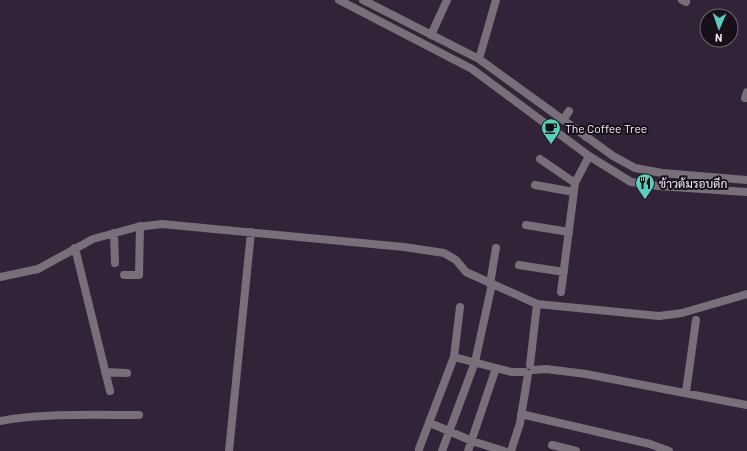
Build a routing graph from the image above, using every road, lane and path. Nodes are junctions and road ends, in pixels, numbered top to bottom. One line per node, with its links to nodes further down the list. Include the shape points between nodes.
1 (339, 0): 7 (street)
2 (363, 0): 5 (street)
3 (447, 0): 6 (street)
4 (496, 0): 8 (street)
5 (422, 30): 6 (street); 7 (street)
6 (431, 35): 8 (street)
7 (416, 40): 13 (street, via 472,69)
8 (478, 59): 10 (street)
9 (569, 111): 10 (street)
10 (563, 120): 12 (street)
11 (592, 128): 12 (street)
12 (586, 137): 15 (street, via 612,156 635,168 662,173)
13 (589, 156): 16 (street); 19 (street, via 631,182)
14 (540, 159): 16 (street)
15 (747, 180)
16 (575, 183): 18 (street)
17 (535, 185): 18 (street)
18 (574, 192): 23 (street)
19 (747, 192)
20 (526, 225): 23 (street)
21 (140, 226): 22 (street, via 162,224); 24 (street); 30 (street, via 139,275)
22 (251, 232): 32 (street, via 439,252 452,257 466,272); 55 (street)
23 (569, 232): 29 (street)
24 (114, 233): 25 (street); 27 (street)
25 (74, 248): 31 (street, via 38,269); 42 (street)
26 (496, 248): 32 (street)
27 (115, 263)
28 (519, 265): 29 (street)
29 (564, 272): 33 (street)
30 (124, 275)
31 (0, 277)
32 (491, 284): 35 (street); 39 (street)
33 (561, 292)
34 (747, 294): 35 (street, via 682,313 658,316)
35 (537, 304): 41 (street)
36 (460, 307): 38 (street)
37 (696, 320): 45 (street)
38 (454, 357): 39 (street); 50 (street)
39 (475, 362): 40 (street); 51 (street)
40 (496, 368): 41 (street, via 511,372); 52 (street)
41 (529, 370): 45 (street, via 586,374); 47 (street)
42 (105, 372): 43 (street); 44 (street)
43 (126, 373)
44 (110, 391)
45 (686, 392): 46 (street)
46 (747, 405)
47 (521, 414): 59 (street); 61 (street, via 650,444)
48 (138, 415): 49 (street, via 75,415)
49 (0, 421)
50 (430, 422): 51 (street); 54 (street)
51 (449, 432): 52 (street); 56 (street)
52 (472, 441): 57 (street); 58 (street)
53 (552, 445): 60 (street)
54 (419, 449)
55 (229, 451)
56 (442, 451)
57 (468, 451)
58 (504, 451)
59 (511, 451)
60 (576, 451)
61 (669, 451)

